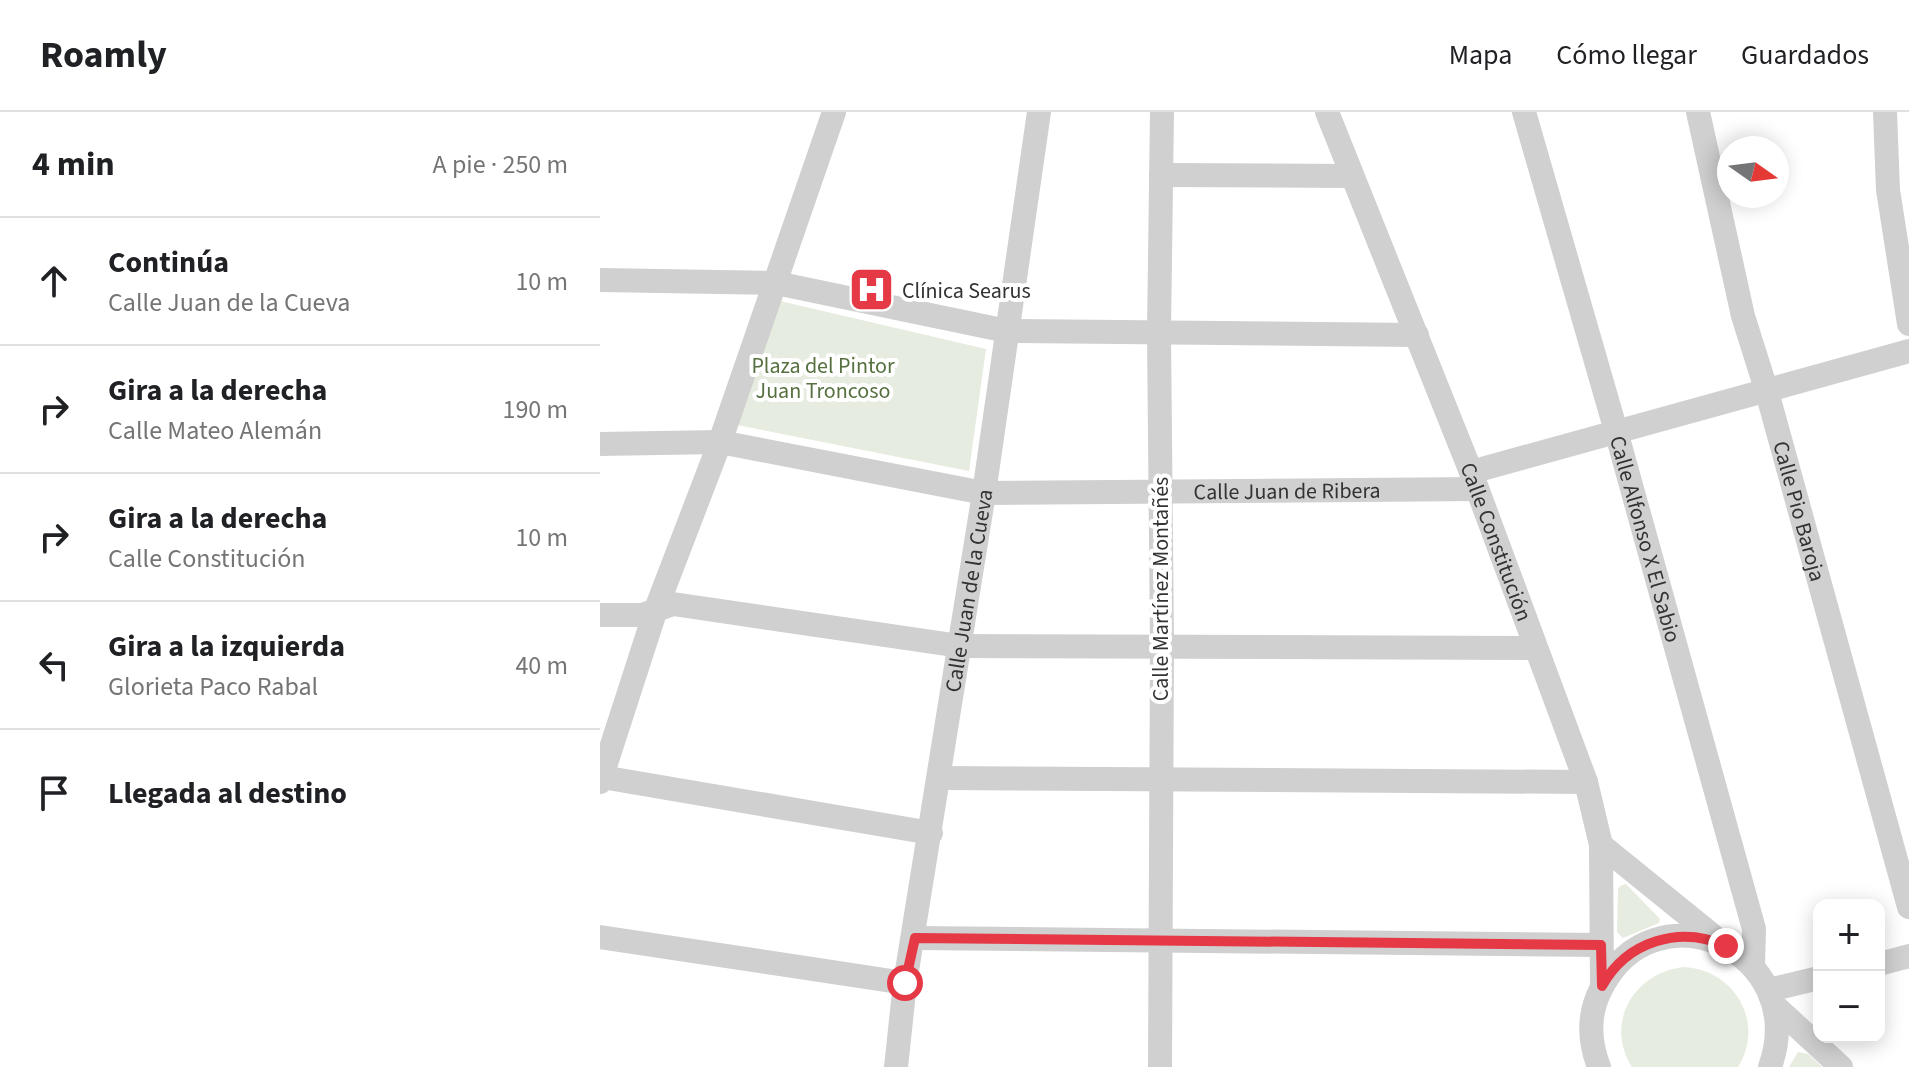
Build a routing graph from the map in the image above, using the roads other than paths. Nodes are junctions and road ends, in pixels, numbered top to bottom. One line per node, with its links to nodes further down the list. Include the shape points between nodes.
1 (834, 112): 11 (street)
2 (1039, 112): 13 (street, Calle Juan de la Cueva)
3 (1162, 112): 8 (street, Calle Martínez Montañés)
4 (1327, 112): 9 (street, Calle Constitución)
5 (1524, 112): 18 (street, Calle Alfonso X El Sabio)
6 (1698, 112): 17 (street, Calle Pio Baroja, via 1743,316)
7 (1885, 112): 12 (street, via 1889,201)
8 (1161, 175): 9 (street); 14 (street, Calle Martínez Montañés)
9 (1352, 176): 15 (street, Calle Constitución)
10 (600, 280): 11 (street)
11 (776, 283): 13 (street); 19 (street)
12 (1909, 324)
13 (1007, 331): 14 (street); 23 (street, Calle Juan de la Cueva)
14 (1159, 332): 15 (street); 22 (street, Calle Martínez Montañés)
15 (1417, 335): 21 (street, Calle Constitución)
16 (1909, 351): 17 (street, Calle Juan de Ribera)
17 (1767, 392): 18 (street, Calle Juan de Ribera); 35 (street, Calle Pio Baroja)
18 (1616, 431): 21 (street, Calle Juan de Ribera); 43 (street, Calle Alfonso X El Sabio, via 1754,929)
19 (720, 442): 20 (street, Calle Juan de Ribera); 23 (street, Calle Juan de Ribera); 24 (street)
20 (600, 444)
21 (1474, 481): 22 (street, Calle Juan de Ribera); 28 (street, Calle Constitución)
22 (1159, 490): 23 (street, Calle Juan de Ribera); 27 (street, Calle Martínez Montañés)
23 (984, 493): 26 (street, Calle Juan de la Cueva)
24 (656, 609): 25 (street, via 642,615); 26 (street, via 673,604); 30 (street)
25 (600, 615)
26 (960, 646): 27 (street); 29 (street, Calle Juan de la Cueva)
27 (1162, 646): 28 (street); 31 (street, Calle Martínez Montañés)
28 (1535, 648): 32 (street, Calle Constitución)
29 (940, 778): 31 (street); 33 (street, Calle Juan de la Cueva)
30 (601, 780): 33 (street)
31 (1160, 781): 32 (street); 38 (street, Calle Martínez Montañés)
32 (1586, 782): 34 (street, Calle Constitución)
33 (931, 833): 37 (street, Calle Juan de la Cueva)
34 (1601, 845): 39 (street, Calle Constitución); 40 (street)
35 (1909, 907)
36 (600, 937): 45 (street)
37 (915, 938): 38 (street); 45 (street, Calle Juan de la Cueva)
38 (1160, 939): 39 (street); 49 (street, Calle Martínez Montañés)
39 (1601, 945): 46 (street, Calle Constitución)
40 (1726, 946): 43 (street); 46 (street, via 1685,936 1656,941 1625,958)
41 (1909, 956): 42 (street)
42 (1885, 962)
43 (1753, 966): 47 (street)
44 (1813, 981): 47 (street)
45 (905, 983): 48 (street, Calle Juan de la Cueva)
46 (1602, 986): 50 (street, via 1591,1023)
47 (1772, 998): 51 (street, via 1777,1038); 52 (street)
48 (896, 1067)
49 (1160, 1067)
50 (1599, 1067)
51 (1770, 1067)
52 (1841, 1067)

